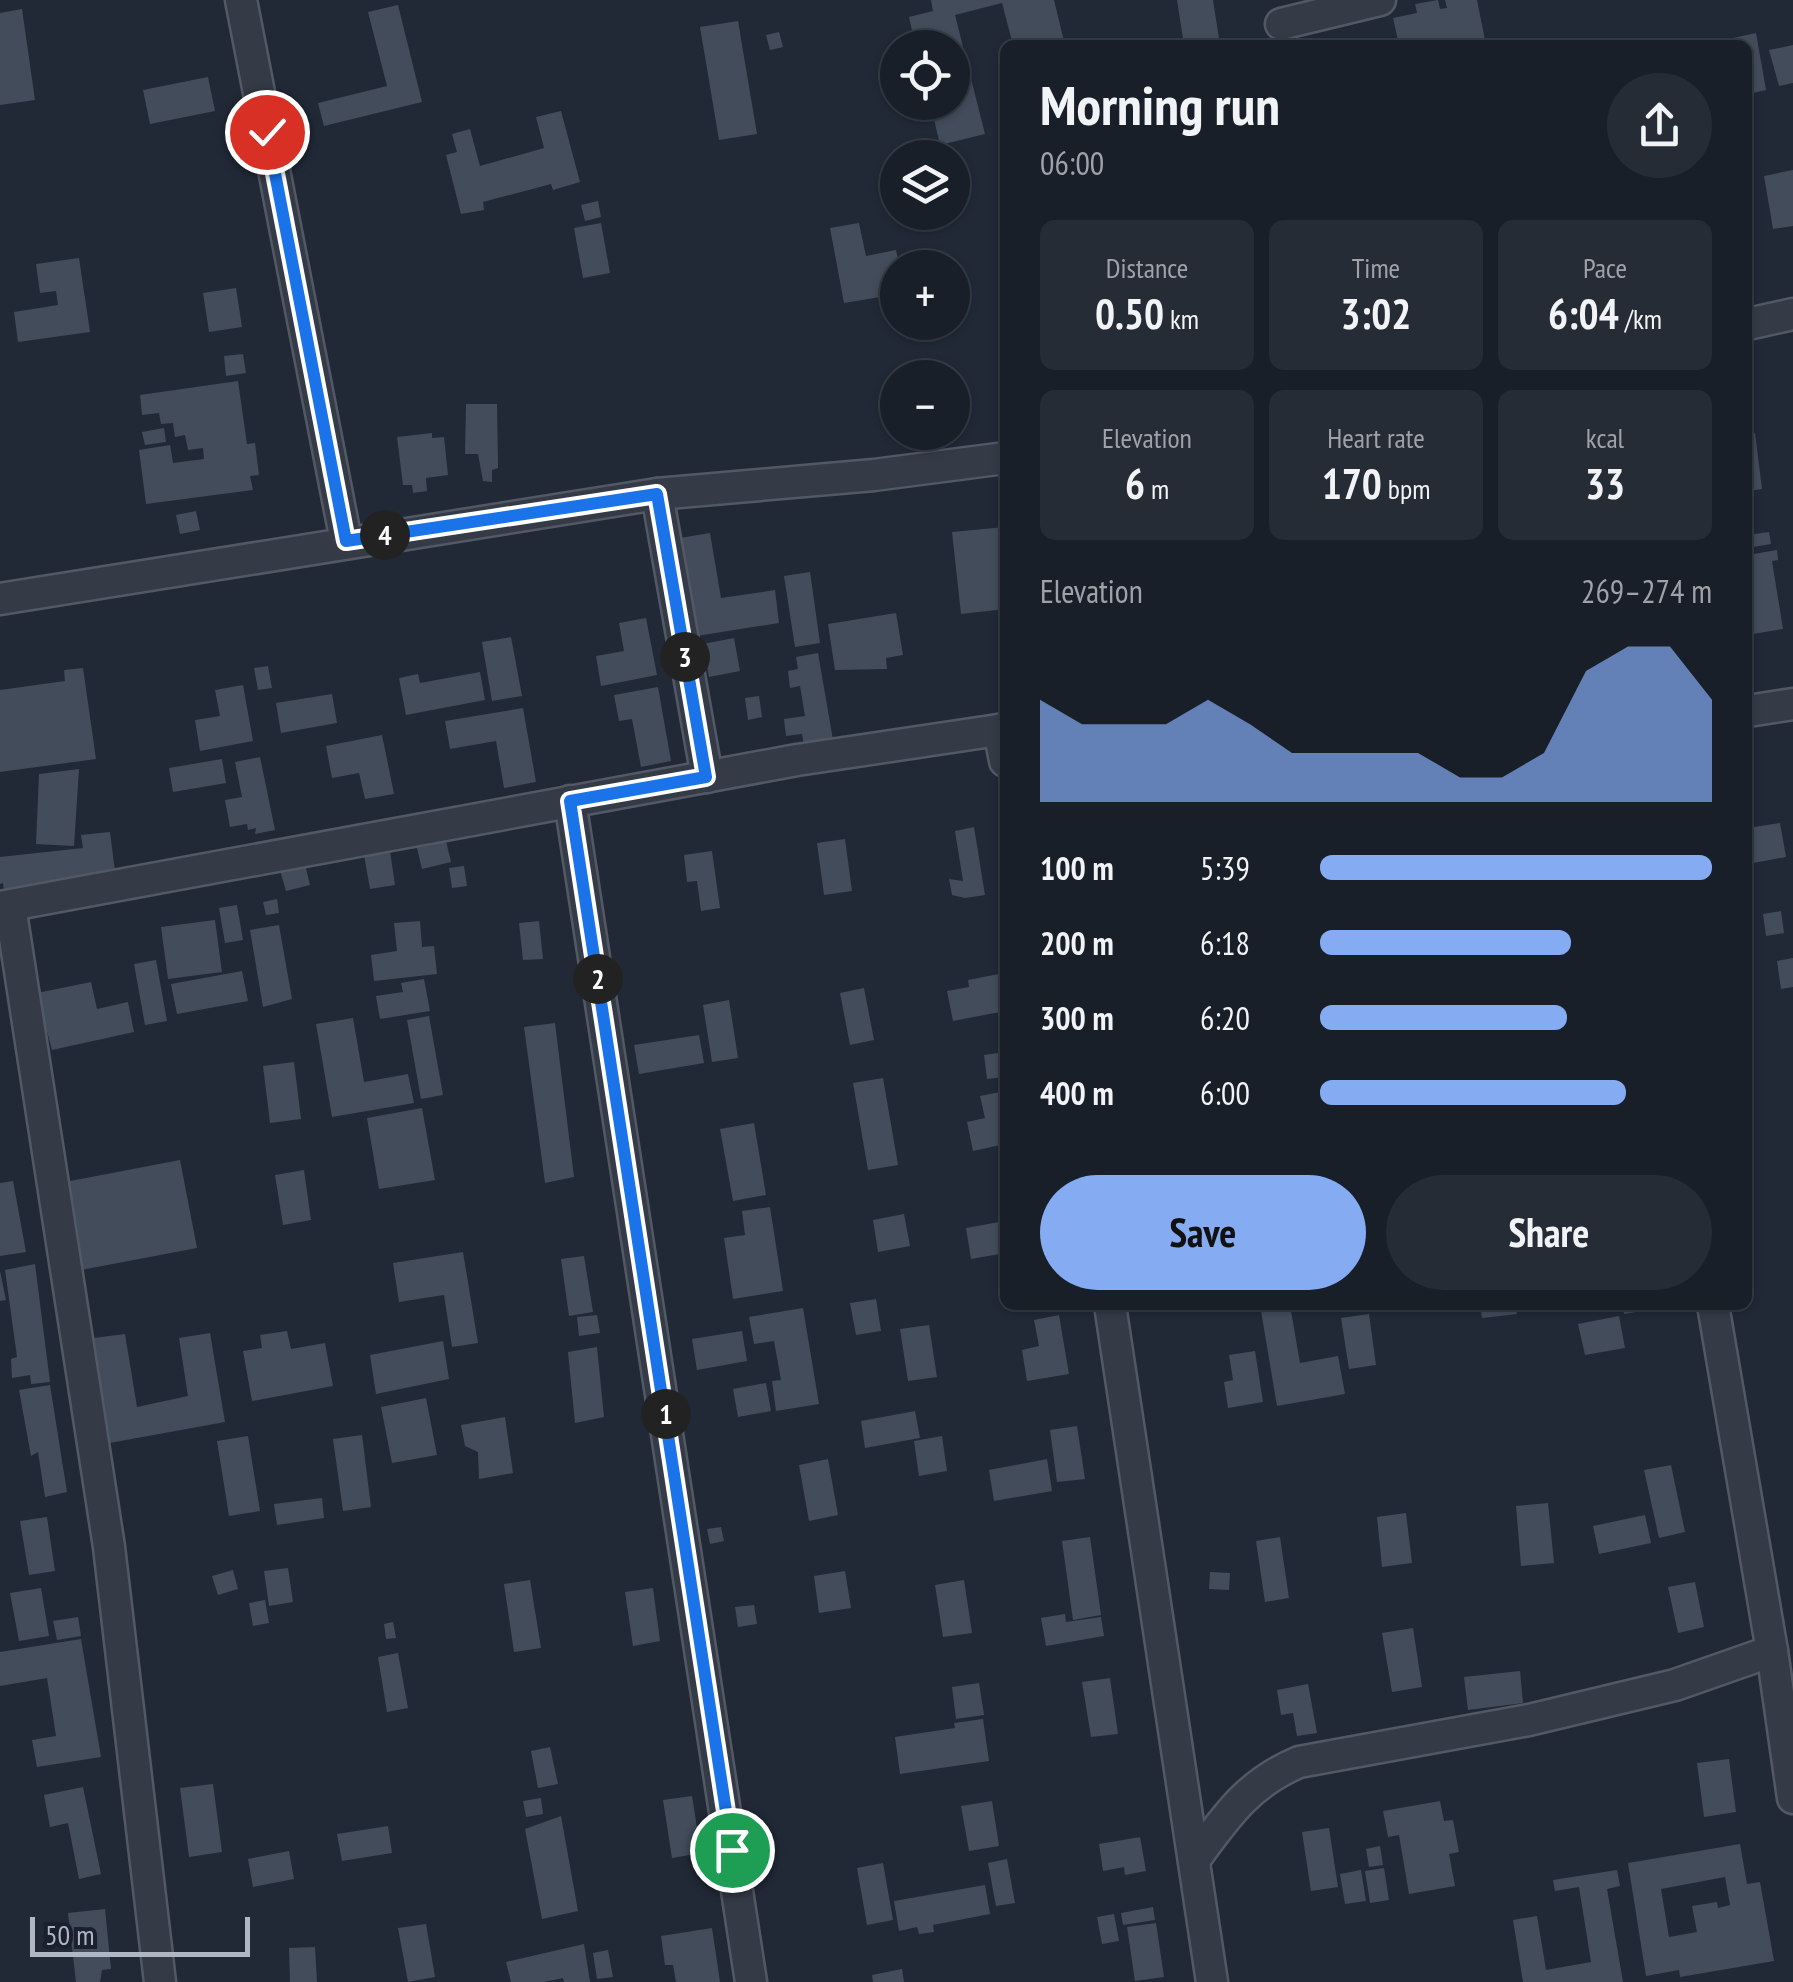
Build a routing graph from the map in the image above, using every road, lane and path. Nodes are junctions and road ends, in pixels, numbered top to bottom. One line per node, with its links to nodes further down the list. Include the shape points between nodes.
1 (1380, 0): 3 (street)
2 (251, 5): 8 (street)
3 (1281, 23)
4 (1793, 314): 5 (street)
5 (1752, 323)
6 (1000, 459): 7 (street)
7 (657, 494): 8 (street); 13 (street)
8 (346, 541): 9 (street)
9 (0, 598)
10 (1793, 704): 11 (street)
11 (1752, 710)
12 (1000, 730): 13 (street)
13 (706, 777): 14 (street)
14 (570, 801): 15 (street); 22 (street)
15 (5, 906): 21 (street, via 109,1547)
16 (1111, 1310): 20 (street)
17 (1714, 1310): 18 (street)
18 (1772, 1651): 19 (street); 20 (street, via 1674,1685 1548,1716 1299,1762 1240,1800)
19 (1793, 1798)
20 (1194, 1860): 23 (street)
21 (160, 1982)
22 (751, 1982)
23 (1212, 1982)

